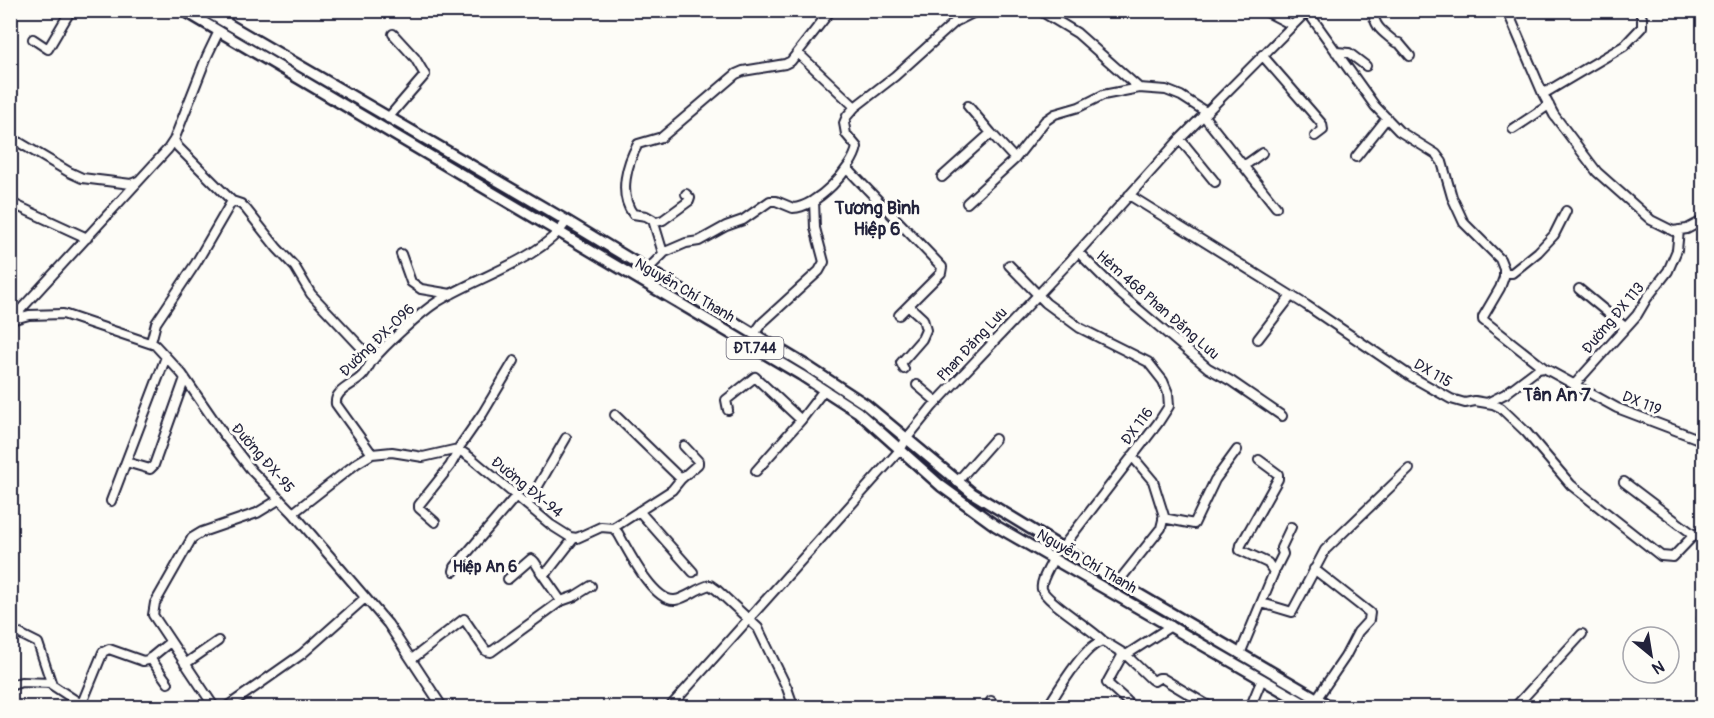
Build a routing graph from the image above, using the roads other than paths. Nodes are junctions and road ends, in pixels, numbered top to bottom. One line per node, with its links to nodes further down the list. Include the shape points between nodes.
1 (71, 10): 17 (street, via 48,49)
2 (183, 10): 15 (main road, Nguyễn Chí Thanh / ĐT.744)
3 (204, 10): 13 (main road, Nguyễn Chí Thanh / ĐT.744)
4 (230, 10): 13 (street)
5 (831, 10): 18 (street)
6 (979, 10): 27 (street, via 955,22)
7 (1040, 10): 23 (street, via 1077,33)
8 (1263, 10): 14 (street)
9 (1372, 10): 21 (street, via 1378,27)
10 (1507, 10): 24 (street)
11 (1639, 10): 24 (street, via 1642,27 1624,46)
12 (1308, 11): 14 (street, Phan Đăng Lưu); 19 (street)
13 (224, 22): 15 (main road); 29 (main road, Nguyễn Chí Thanh / ĐT.744)
14 (1292, 26): 20 (street, Phan Đăng Lưu)
15 (219, 32): 36 (street, Đường ĐX-95); 57 (main road, Nguyễn Chí Thanh / ĐT.744)
16 (393, 34): 29 (street, via 425,75)
17 (33, 39)
18 (798, 52): 27 (street); 55 (street, via 785,64 736,74 662,137 638,144 625,192 633,214 646,216)
19 (1336, 52): 22 (street, via 1349,53); 30 (street)
20 (1262, 55): 28 (street, Phan Đăng Lưu); 33 (street, via 1322,123 1323,130)
21 (1410, 56)
22 (1366, 66)
23 (1138, 88): 28 (street, via 1166,90); 39 (street, via 1103,95 1055,114)
24 (1543, 94): 25 (street)
25 (1549, 105): 31 (street); 56 (street, via 1597,172 1651,220)
26 (968, 106): 32 (street)
27 (855, 107): 41 (street, via 844,123 846,134 857,147)
28 (1204, 114): 35 (street, Phan Đăng Lưu); 40 (street)
29 (388, 118): 54 (main road, Nguyễn Chí Thanh / ĐT.744)
30 (1387, 118): 38 (street); 64 (street, via 1399,131 1436,154 1464,223 1500,259)
31 (1513, 129)
32 (991, 133): 39 (street); 42 (street)
33 (1315, 136)
34 (10, 137): 43 (street, via 82,178 131,184)
35 (1180, 139): 44 (street); 46 (street, Phan Đăng Lưu)
36 (174, 140): 43 (street, Đường ĐX-95); 48 (street)
37 (1262, 153): 40 (street)
38 (1356, 157)
39 (1015, 159): 49 (street)
40 (1242, 165): 51 (street)
41 (847, 168): 47 (street); 69 (street, via 942,267 941,273)
42 (942, 177)
43 (140, 181): 58 (street, Đường ĐX-95)
44 (1215, 182)
45 (686, 194): 55 (street, via 689,201)
46 (1129, 195): 59 (street, Phan Đăng Lưu); 68 (street, DX 115)
47 (814, 200): 60 (street, via 793,208 770,201 743,220); 73 (street, via 815,228 824,262)
48 (232, 201): 75 (street, via 156,323); 78 (street, via 246,209 295,267 311,294)
49 (968, 203)
50 (13, 204): 58 (street)
51 (1276, 207)
52 (1566, 212): 64 (street, via 1546,244 1512,273)
53 (1704, 220): 56 (street)
54 (567, 221): 57 (street); 63 (main road, Nguyễn Chí Thanh / ĐT.744)
55 (654, 223): 60 (street)
56 (1679, 230): 72 (street, Đường ĐX 113, via 1677,250 1668,271)
57 (559, 233): 66 (street, Đường ĐX-096, via 540,248); 76 (main road, Nguyễn Chí Thanh / ĐT.744)
58 (87, 238): 71 (street, Đường ĐX-95)
59 (1078, 252): 67 (street, Phan Đăng Lưu); 90 (street, Hẻm 468 Phan Đăng Lưu, via 1118,292 1208,368)
60 (663, 253): 63 (street)
61 (401, 254): 66 (street, via 411,282 421,289)
62 (1009, 265): 67 (street, ĐX 116)
63 (647, 270): 73 (main road, Nguyễn Chí Thanh / ĐT.744)
64 (1504, 273): 80 (street, DX 119, via 1483,320)
65 (1579, 289): 72 (street)
66 (451, 294): 78 (street, Đường ĐX-096, via 418,317)
67 (1037, 296): 86 (street, Phan Đăng Lưu); 101 (street, ĐX 116, via 1080,328 1148,363 1163,381 1169,406)
68 (1291, 296): 74 (street); 87 (street, DX 115, via 1451,399)
69 (909, 306): 70 (street); 81 (street, via 923,319 926,330 901,363)
70 (899, 315)
71 (10, 320): 75 (street, Đường ĐX-95, via 24,315 63,314)
72 (1625, 327): 83 (street, Đường ĐX 113)
73 (754, 334): 76 (main road); 93 (main road, Nguyễn Chí Thanh / ĐT.744, via 865,404)
74 (1258, 339)
75 (151, 342): 77 (street, Đường ĐX-95)
76 (747, 344): 85 (main road, Nguyễn Chí Thanh / ĐT.744)
77 (166, 357): 82 (street, Đường ĐX-95); 103 (street)
78 (373, 360): 100 (street, Đường ĐX-096, via 363,376 335,399)
79 (514, 361): 97 (street)
80 (1544, 368): 83 (street, DX 119); 87 (street)
81 (904, 369)
82 (185, 378): 103 (street, via 154,465 150,469); 110 (street, Đường ĐX-95, via 246,463)
83 (1574, 385): 95 (street, DX 119, via 1617,408)
84 (917, 386): 86 (street)
85 (824, 390): 91 (street); 98 (main road, Nguyễn Chí Thanh / ĐT.744, via 858,412)
86 (937, 402): 93 (street, Phan Đăng Lưu)
87 (1487, 403): 120 (street, DX 115, via 1501,408 1526,432 1571,485 1661,556 1673,557)
88 (728, 410): 91 (street, via 726,400 755,377)
89 (615, 415): 106 (street)
90 (1282, 416)
91 (801, 420): 105 (street)
92 (566, 438): 112 (street)
93 (907, 438): 98 (street, Phan Đăng Lưu); 107 (main road, Nguyễn Chí Thanh / ĐT.744)
94 (995, 438): 107 (street)
95 (1704, 441)
96 (684, 446): 106 (street, via 699,461)
97 (459, 449): 100 (street, via 423,457 392,452); 109 (street, Đường ĐX-94); 116 (street, via 419,505)
98 (900, 450): 123 (main road, Nguyễn Chí Thanh / ĐT.744, via 963,504); 136 (street, Phan Đăng Lưu)
99 (1237, 450): 115 (street, via 1216,477 1194,524)
100 (372, 454): 114 (street)
101 (1132, 456): 115 (street, via 1153,481); 122 (street, ĐX 116)
102 (1259, 460): 128 (street, via 1278,474 1278,479 1240,550 1268,563)
103 (126, 462): 111 (street)
104 (1409, 469): 124 (street, via 1329,545)
105 (756, 471)
106 (681, 479): 113 (street, via 672,490)
107 (957, 482): 122 (main road, Nguyễn Chí Thanh / ĐT.744)
108 (1624, 482): 120 (street)
109 (516, 496): 112 (street, Đường ĐX-94); 125 (street)
110 (280, 499): 114 (street, Đường ĐX-95); 142 (street, via 257,513 192,538 153,612)
111 (111, 501)
112 (527, 505): 121 (street, Đường ĐX-94, via 551,525)
113 (639, 511): 118 (street); 127 (street)
114 (293, 513): 132 (street, Đường ĐX-95)
115 (1163, 518): 130 (street, via 1161,528)
116 (435, 522)
117 (1292, 527): 128 (street)
118 (613, 528): 121 (street, via 601,527); 136 (street, via 640,572 666,599 676,600 710,585)
119 (1704, 531): 120 (street, DX 115)
120 (1694, 535)
121 (574, 537): 126 (street, via 552,567 544,573)
122 (1062, 548): 130 (main road, Nguyễn Chí Thanh / ĐT.744)
123 (1053, 559): 137 (main road, Nguyễn Chí Thanh / ĐT.744); 141 (street, via 1042,590)
124 (1314, 569): 134 (street, via 1292,612); 152 (street, via 1370,613)
125 (454, 571)
126 (540, 571): 129 (street, via 531,559); 133 (street)
127 (693, 572)
128 (1274, 572): 134 (street)
129 (508, 579)
130 (1118, 582): 135 (main road, Nguyễn Chí Thanh / ĐT.744)
131 (591, 586): 133 (street)
132 (365, 598): 146 (street, Đường ĐX-95); 156 (street, via 302,654)
133 (561, 601): 146 (street, via 491,652 486,651 464,619)
134 (1262, 603): 143 (street)
135 (1177, 615): 137 (main road); 143 (main road, Nguyễn Chí Thanh / ĐT.744)
136 (749, 618): 158 (street, Phan Đăng Lưu); 159 (street, via 761,633)
137 (1171, 626): 144 (street); 148 (main road, Nguyễn Chí Thanh / ĐT.744)
138 (10, 629): 150 (street, via 38,643)
139 (1582, 634): 165 (street)
140 (218, 641): 147 (street)
141 (1103, 641): 144 (street); 160 (street, via 1089,650)
142 (170, 642): 145 (street); 147 (street)
143 (1240, 654): 152 (main road, Nguyễn Chí Thanh / ĐT.744)
144 (1125, 655): 153 (street, via 1107,683); 161 (street, via 1151,680 1162,678)
145 (150, 658): 149 (street); 154 (street, via 143,661 109,649 103,652)
146 (412, 659): 157 (street, Đường ĐX-95)
147 (185, 664): 155 (street)
148 (1262, 679): 162 (street); 163 (main road, Nguyễn Chí Thanh / ĐT.744)
149 (168, 682)
150 (51, 683): 151 (street, via 21,682); 154 (street)
151 (10, 686)
152 (1317, 698): 164 (main road, Nguyễn Chí Thanh / ĐT.744)
153 (1127, 701)
154 (83, 706)
155 (215, 708)
156 (225, 708)
157 (443, 708)
158 (669, 708)
159 (794, 708)
160 (1047, 708)
161 (1212, 708)
162 (1250, 708)
163 (1312, 708)
164 (1333, 708)
165 (1514, 708)

